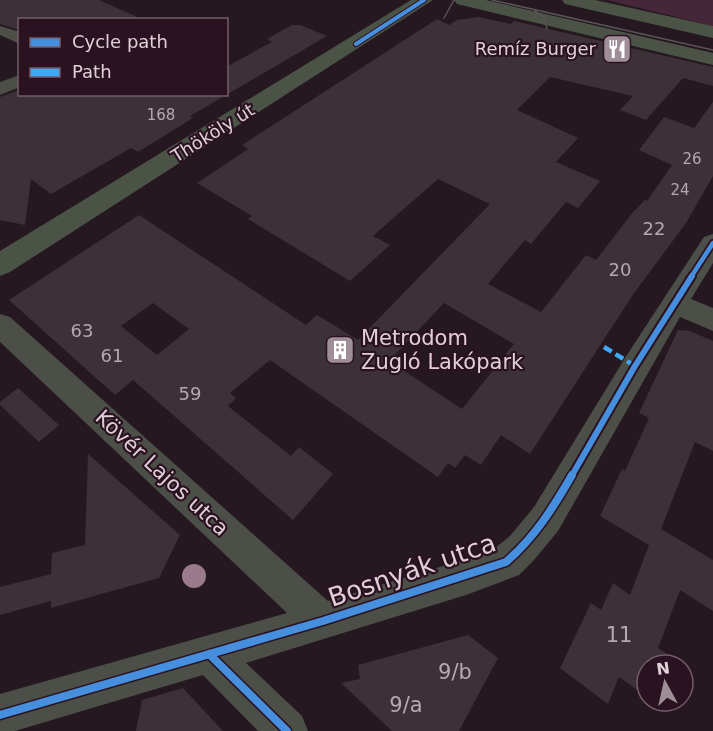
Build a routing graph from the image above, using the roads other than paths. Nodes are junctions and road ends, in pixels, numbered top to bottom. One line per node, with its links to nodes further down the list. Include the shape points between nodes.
1 (424, 0): 4 (main road, Thököly út)
2 (463, 0): 8 (main road)
3 (571, 0): 6 (main road)
4 (399, 8): 12 (main road, Thököly út)
5 (2, 30): 7 (street)
6 (713, 32)
7 (18, 38)
8 (713, 59)
9 (18, 81): 10 (street)
10 (0, 89)
11 (713, 243): 13 (street, Bosnyák utca)
12 (0, 265)
13 (675, 303): 14 (street); 16 (street, Bosnyák utca, via 546,519 522,548 506,562 466,578)
14 (713, 320)
15 (0, 325): 16 (street, Kövér Lajos utca)
16 (323, 621): 17 (street, Bosnyák utca)
17 (209, 654): 18 (street, Bosnyák utca); 19 (street)
18 (0, 715)
19 (287, 731)

